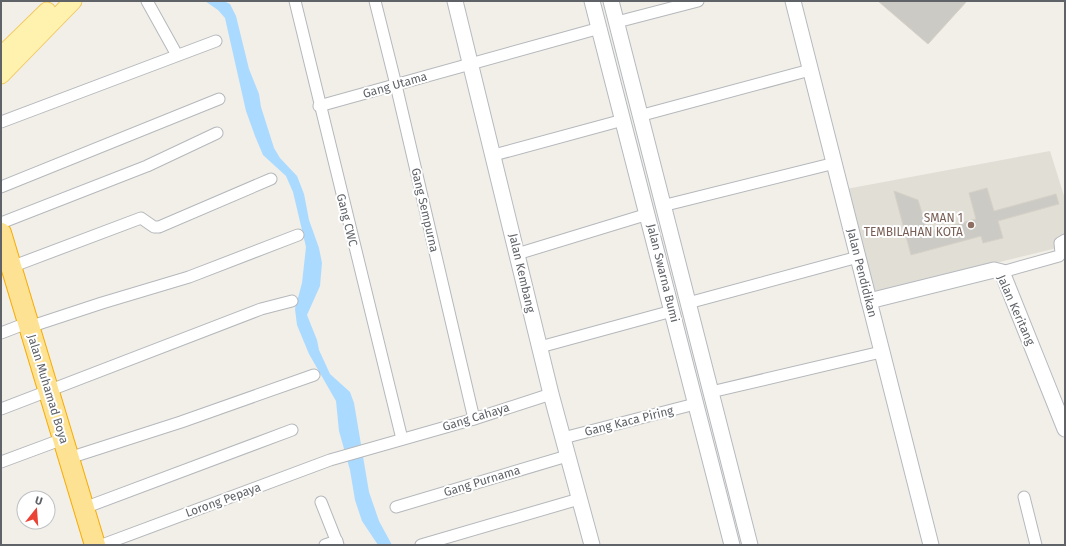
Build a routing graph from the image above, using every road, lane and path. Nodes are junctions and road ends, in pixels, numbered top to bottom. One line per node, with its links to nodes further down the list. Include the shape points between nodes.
1 (73, 1): 18 (main road)
2 (147, 1): 14 (street)
3 (295, 1): 21 (street, Gang CWC)
4 (374, 1): 19 (street, Gang Sempurna)
5 (455, 1): 16 (street, Jalan Kembang)
6 (592, 1): 12 (street, Jalan Swarna Bumi)
7 (611, 1): 11 (street, Jalan Swarna Bumi)
8 (698, 1): 11 (street)
9 (793, 1): 17 (street, Jalan Pendidikan)
10 (50, 4): 15 (main road)
11 (617, 22): 22 (street, Jalan Swarna Bumi)
12 (600, 28): 16 (street, Gang Utama); 23 (street, Jalan Swarna Bumi)
13 (216, 41): 14 (street)
14 (177, 55): 24 (street)
15 (1, 56)
16 (471, 63): 19 (street, Gang Utama); 26 (street, Jalan Kembang)
17 (810, 70): 22 (street); 27 (street, Jalan Pendidikan)
18 (1, 75)
19 (396, 85): 21 (street, Gang Utama); 58 (street, Gang Sempurna)
20 (219, 99): 29 (street)
21 (319, 106): 63 (street, Gang CWC)
22 (639, 116): 30 (street, Jalan Swarna Bumi)
23 (623, 120): 26 (street); 31 (street, Jalan Swarna Bumi)
24 (1, 122)
25 (217, 133): 34 (street, via 146,166)
26 (494, 155): 38 (street, Jalan Kembang)
27 (835, 163): 32 (street); 39 (street, Jalan Pendidikan)
28 (271, 179): 40 (street, via 159,227 154,227 141,218)
29 (1, 187)
30 (658, 189): 31 (street); 32 (street, Jalan Swarna Bumi)
31 (642, 193): 33 (street, Jalan Swarna Bumi)
32 (662, 206): 44 (street, Jalan Swarna Bumi)
33 (648, 214): 38 (street); 45 (street, Jalan Swarna Bumi)
34 (1, 223)
35 (1, 233): 40 (highway, Jalan Muhamad Boya)
36 (298, 235): 46 (street, via 189,277)
37 (1065, 240): 41 (street, via 1060,243 1059,256)
38 (517, 254): 48 (street, Jalan Kembang)
39 (858, 257): 43 (street, Jalan Pendidikan); 44 (street)
40 (11, 266): 46 (highway, Jalan Muhamad Boya)
41 (1002, 272): 43 (street, Jalan Keritang, via 994,270); 59 (street, Jalan Keritang)
42 (292, 301): 53 (street, via 261,308)
43 (869, 301): 49 (street, Jalan Pendidikan)
44 (688, 303): 50 (street, Jalan Swarna Bumi)
45 (672, 311): 48 (street); 52 (street, Jalan Swarna Bumi)
46 (28, 325): 47 (street); 53 (highway, Jalan Muhamad Boya)
47 (1, 333)
48 (540, 347): 55 (street, Jalan Kembang)
49 (881, 352): 54 (street); 81 (street, Jalan Pendidikan)
50 (705, 373): 52 (street); 54 (street, Jalan Swarna Bumi)
51 (314, 375): 66 (street)
52 (688, 378): 56 (street, Jalan Swarna Bumi)
53 (48, 391): 57 (street); 62 (highway, Jalan Muhamad Boya)
54 (711, 392): 80 (street, Jalan Swarna Bumi)
55 (551, 394): 58 (street, Gang Cahaya); 61 (street, Jalan Kembang)
56 (695, 404): 61 (street, Gang Kaca Piring); 79 (street, Jalan Swarna Bumi)
57 (1, 409)
58 (474, 418): 63 (street, Gang Cahaya)
59 (1065, 429)
60 (292, 430): 72 (street)
61 (563, 438): 65 (street, Jalan Kembang)
62 (63, 439): 66 (highway, Jalan Muhamad Boya); 67 (street)
63 (402, 439): 64 (street, Gang Cahaya)
64 (362, 450): 75 (street, Lorong Pepaya)
65 (567, 456): 69 (street, Jalan Kembang); 71 (street, Gang Purnama)
66 (69, 458): 72 (highway, Jalan Muhamad Boya)
67 (1, 462)
68 (1024, 497): 82 (street)
69 (579, 500): 77 (street); 78 (street, Jalan Kembang)
70 (321, 502): 73 (street)
71 (396, 507)
72 (84, 508): 74 (highway, Jalan Muhamad Boya)
73 (338, 543): 76 (street)
74 (95, 545)
75 (102, 545)
76 (325, 545)
77 (421, 545)
78 (592, 545)
79 (732, 545)
80 (750, 545)
81 (930, 545)
82 (1036, 545)

